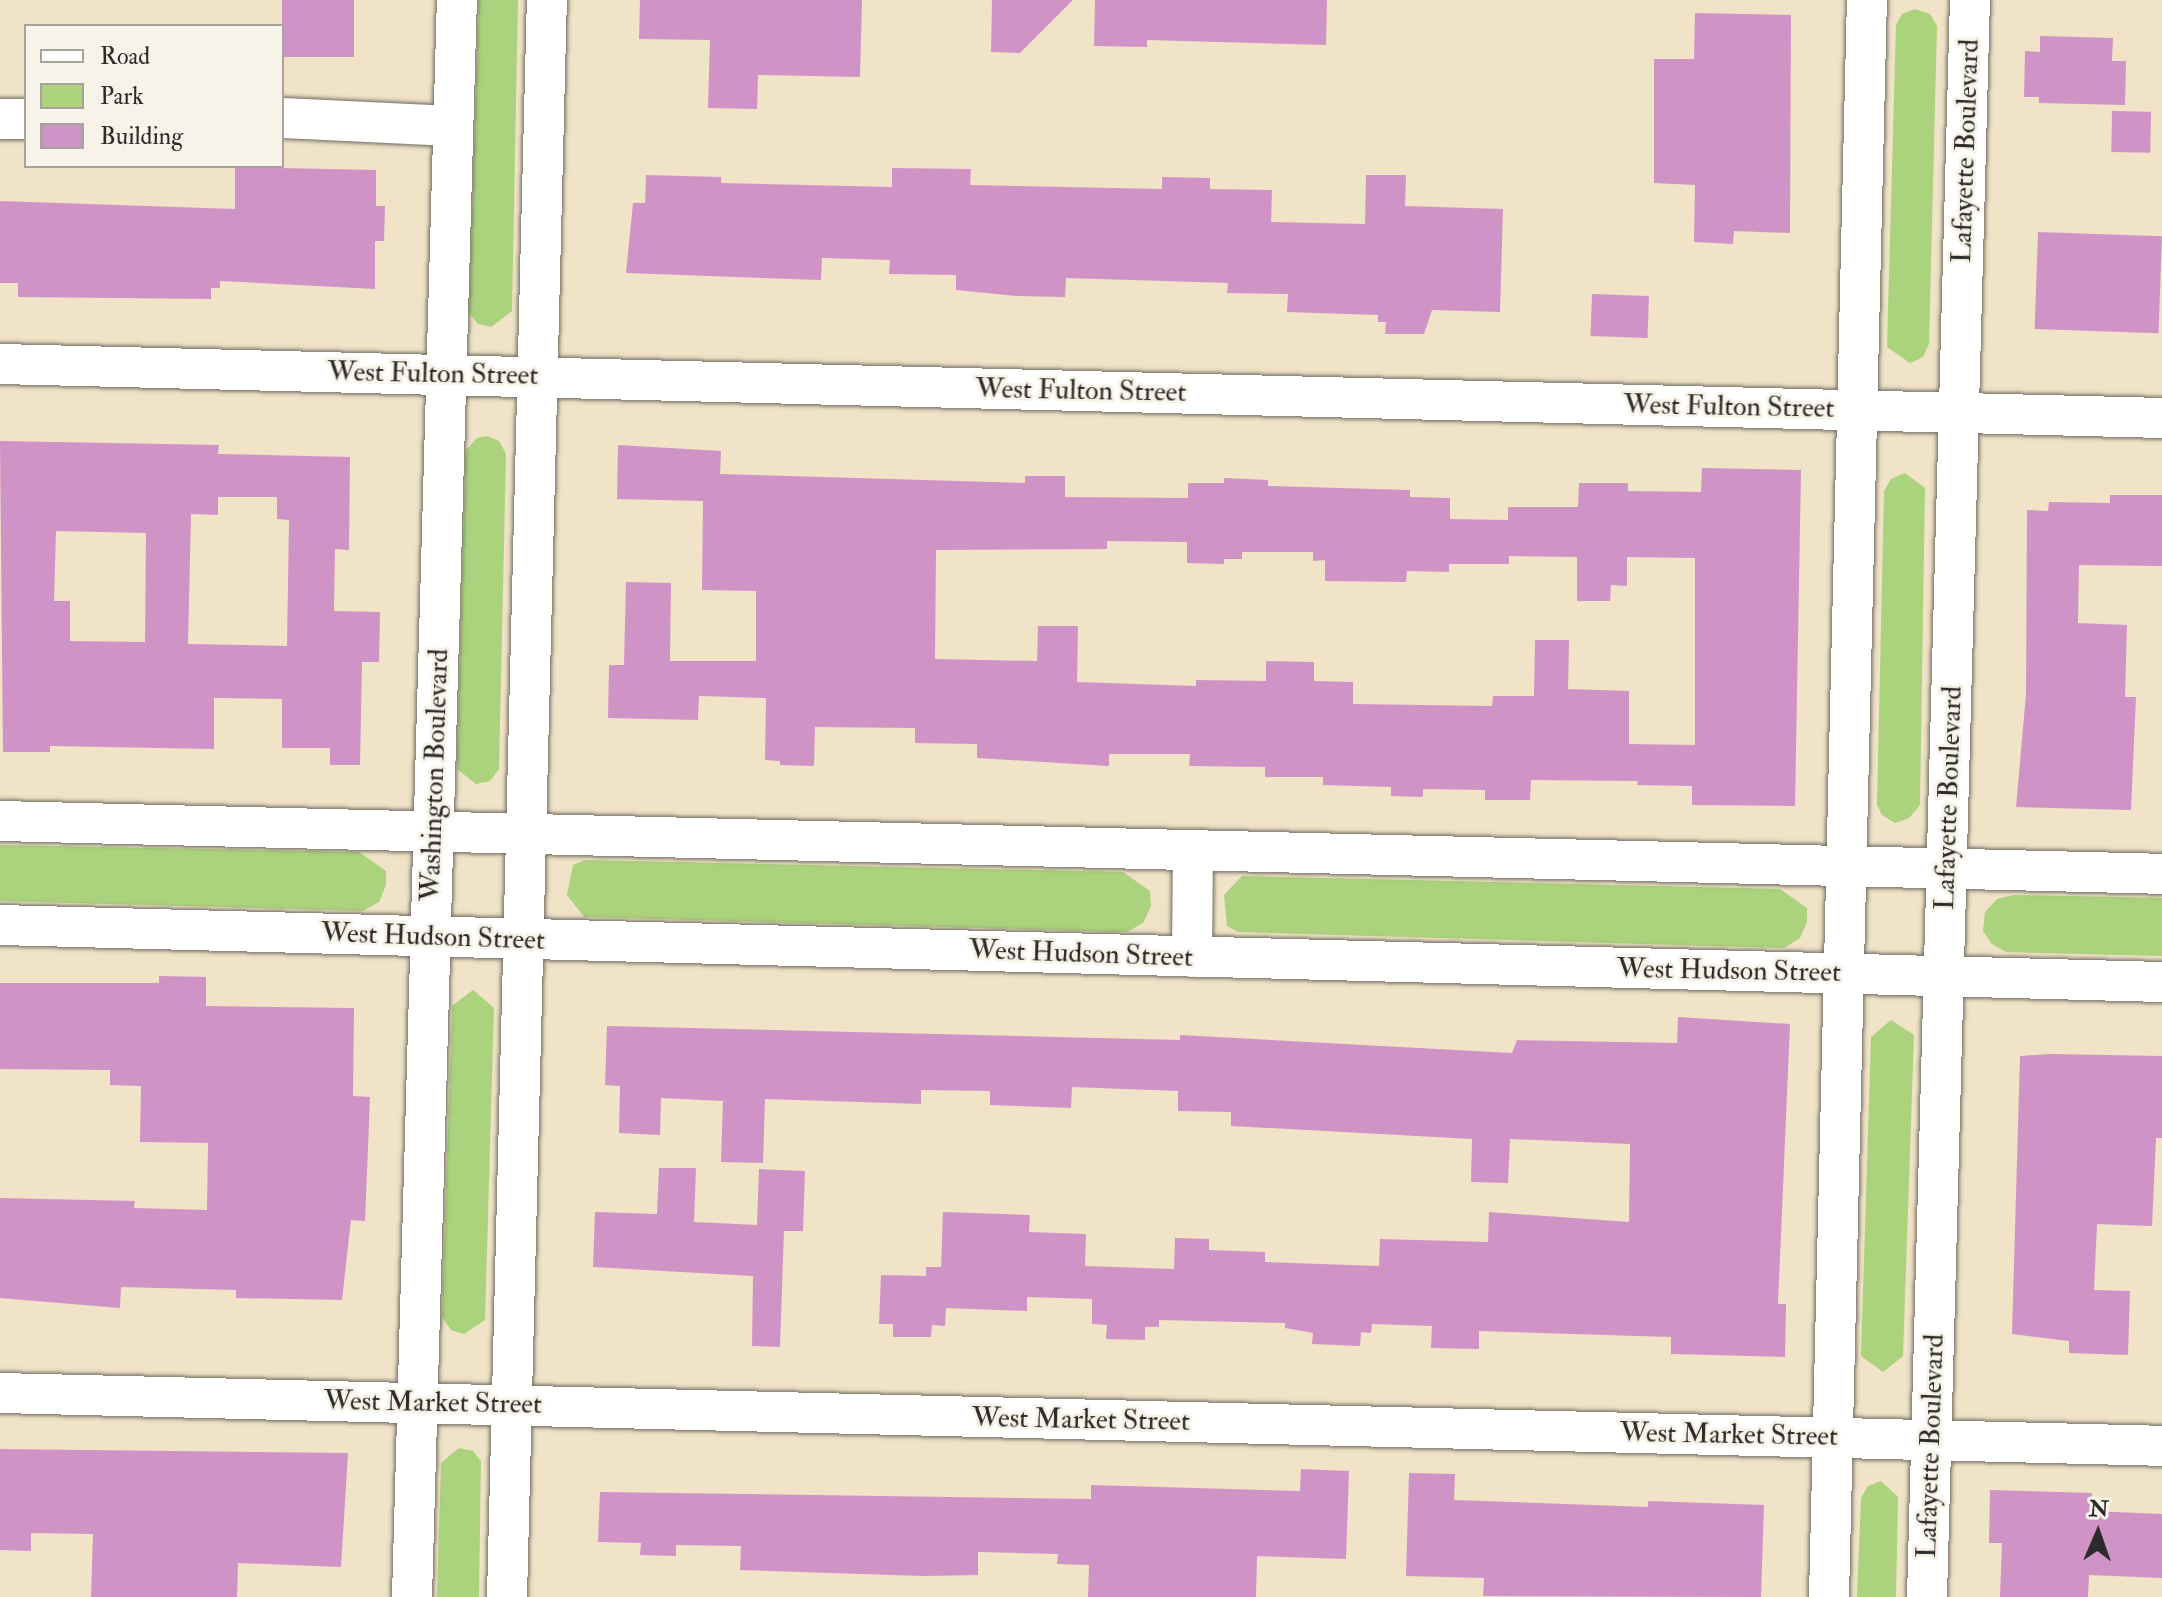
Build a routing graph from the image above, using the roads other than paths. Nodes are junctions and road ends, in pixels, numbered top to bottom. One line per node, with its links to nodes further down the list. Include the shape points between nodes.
1 (457, 0): 8 (street, Washington Boulevard)
2 (547, 0): 11 (street)
3 (1867, 0): 12 (street)
4 (1970, 0): 13 (street, Lafayette Boulevard)
5 (284, 118): 8 (street)
6 (0, 119): 7 (street)
7 (24, 119)
8 (453, 126): 10 (street, Washington Boulevard)
9 (0, 364): 10 (street, West Fulton Street)
10 (447, 375): 11 (street, West Fulton Street); 16 (street, Washington Boulevard)
11 (537, 377): 12 (street, West Fulton Street); 17 (street)
12 (1858, 410): 13 (street, West Fulton Street); 19 (street)
13 (1959, 412): 14 (street, West Fulton Street); 20 (street, Lafayette Boulevard)
14 (2162, 418)
15 (0, 821): 16 (street)
16 (434, 832): 17 (street); 23 (street, Washington Boulevard)
17 (526, 834): 18 (street); 24 (street)
18 (1193, 851): 19 (street); 25 (street)
19 (1847, 866): 20 (street); 26 (street)
20 (1947, 869): 21 (street); 27 (street, Lafayette Boulevard)
21 (2162, 874)
22 (0, 925): 23 (street, West Hudson Street)
23 (431, 936): 24 (street, West Hudson Street); 30 (street, Washington Boulevard)
24 (523, 939): 25 (street, West Hudson Street); 31 (street)
25 (1192, 957): 26 (street, West Hudson Street)
26 (1844, 974): 27 (street, West Hudson Street); 32 (street)
27 (1944, 976): 28 (street, West Hudson Street); 33 (street, Lafayette Boulevard)
28 (2162, 982)
29 (0, 1393): 30 (street, West Market Street)
30 (417, 1403): 31 (street, West Market Street); 35 (street, Washington Boulevard)
31 (512, 1405): 32 (street, West Market Street); 36 (street)
32 (1833, 1438): 33 (street, West Market Street); 37 (street)
33 (1932, 1440): 34 (street, West Market Street); 38 (street, Lafayette Boulevard)
34 (2162, 1446)
35 (412, 1597)
36 (507, 1597)
37 (1829, 1597)
38 (1927, 1597)

